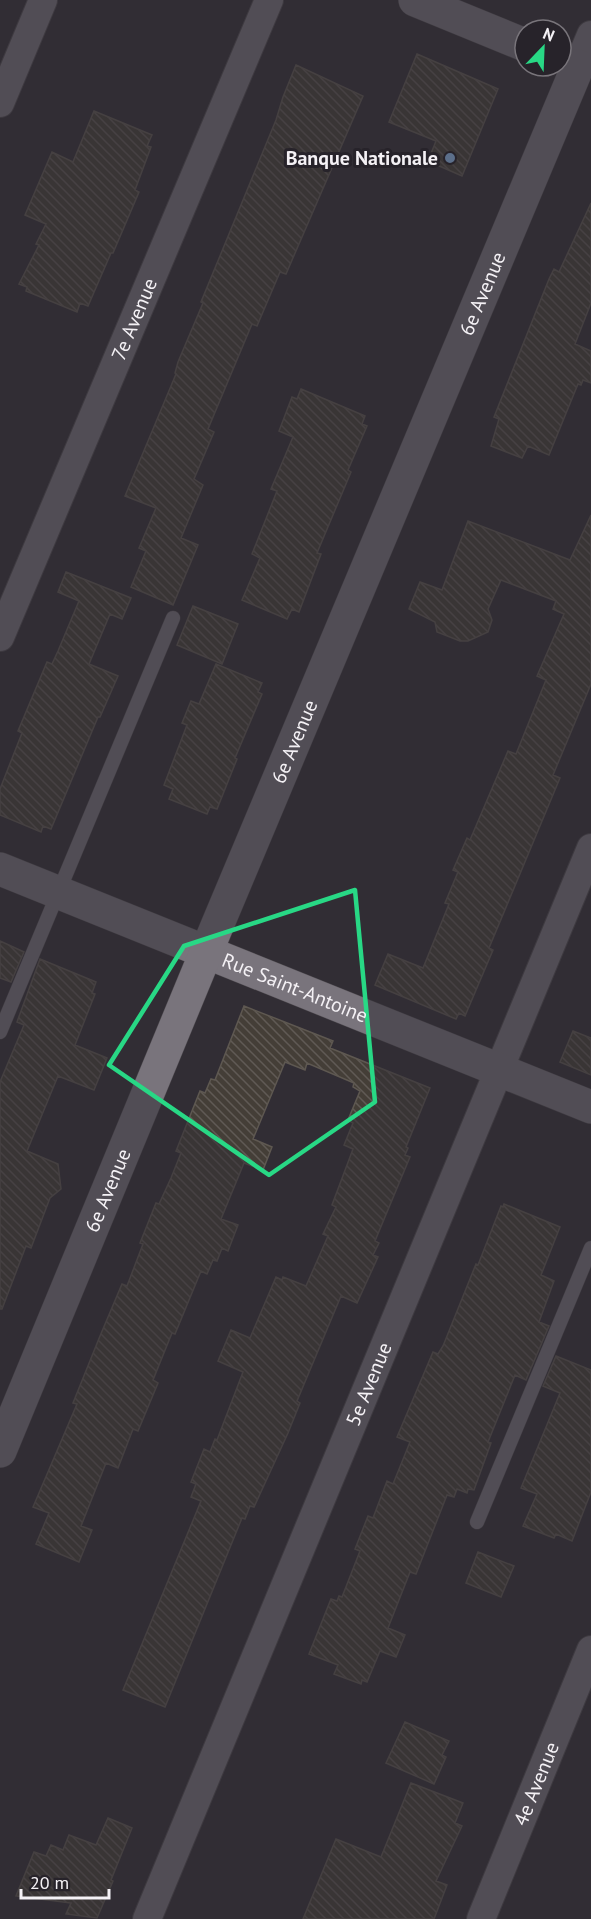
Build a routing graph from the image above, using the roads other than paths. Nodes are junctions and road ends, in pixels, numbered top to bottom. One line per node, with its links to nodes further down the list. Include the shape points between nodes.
1 (43, 0): 7 (street)
2 (269, 0): 9 (street, 7e Avenue)
3 (415, 0): 5 (street)
4 (591, 35): 6 (street, 6e Avenue)
5 (513, 40)
6 (577, 66): 13 (street, 6e Avenue)
7 (0, 103)
8 (173, 618): 12 (lane)
9 (0, 637)
10 (591, 848): 15 (street, 5e Avenue)
11 (0, 869): 12 (street, Rue Saint-Antoine)
12 (58, 893): 13 (street, Rue Saint-Antoine); 14 (lane)
13 (207, 952): 15 (street, Rue Saint-Antoine); 18 (street, 6e Avenue)
14 (0, 1032)
15 (499, 1070): 16 (street, Rue Saint-Antoine); 21 (street, 5e Avenue)
16 (591, 1107)
17 (591, 1248): 19 (lane)
18 (0, 1451)
19 (477, 1522)
20 (591, 1650): 22 (street, 4e Avenue)
21 (147, 1919)
22 (481, 1919)

